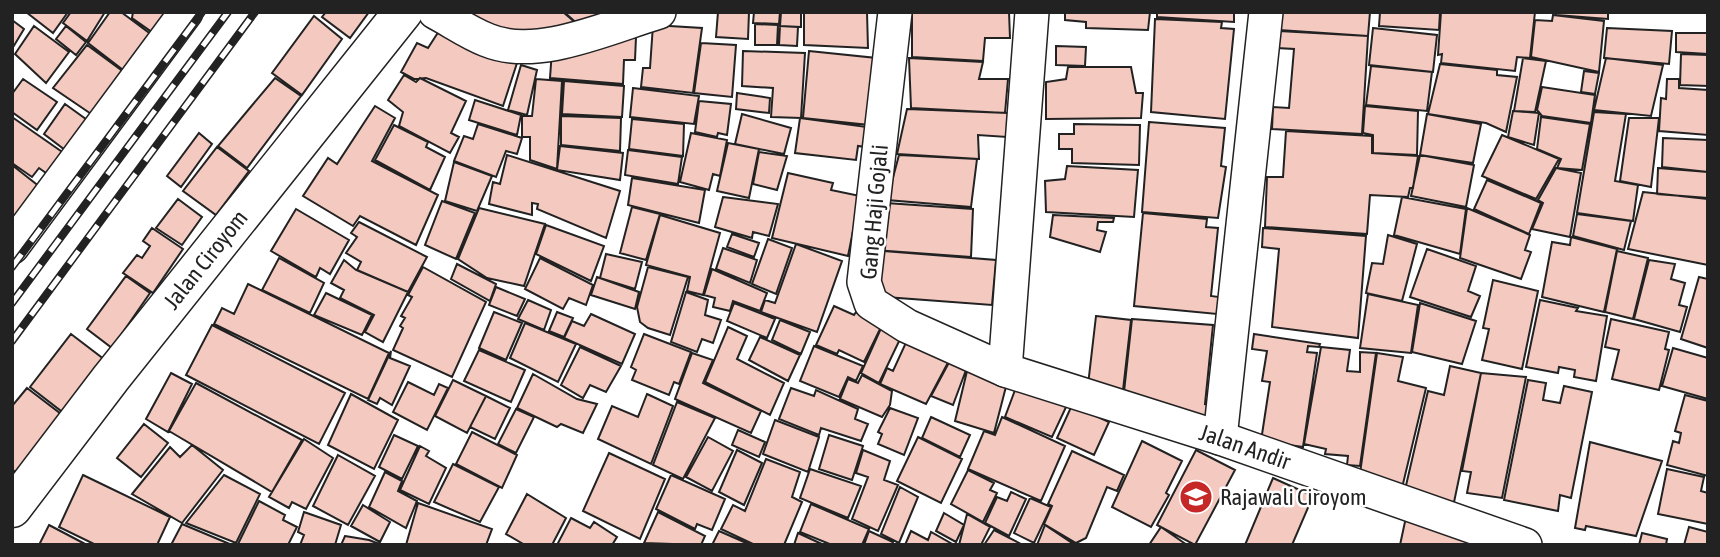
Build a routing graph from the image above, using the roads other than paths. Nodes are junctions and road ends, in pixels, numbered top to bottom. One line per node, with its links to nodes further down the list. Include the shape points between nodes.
1 (186, 12): 8 (street)
2 (403, 12): 11 (main road, Jalan Ciroyom)
3 (435, 12): 4 (street, via 489,41 523,48 549,46)
4 (659, 12)
5 (895, 12): 9 (street, Gang Haji Gojali, via 863,282 871,303 898,320)
6 (1032, 12): 9 (street)
7 (1266, 12): 10 (street)
8 (12, 247)
9 (1005, 370): 10 (street, Jalan Andir)
10 (1220, 438): 12 (street, Jalan Andir)
11 (12, 508)
12 (1525, 545)

